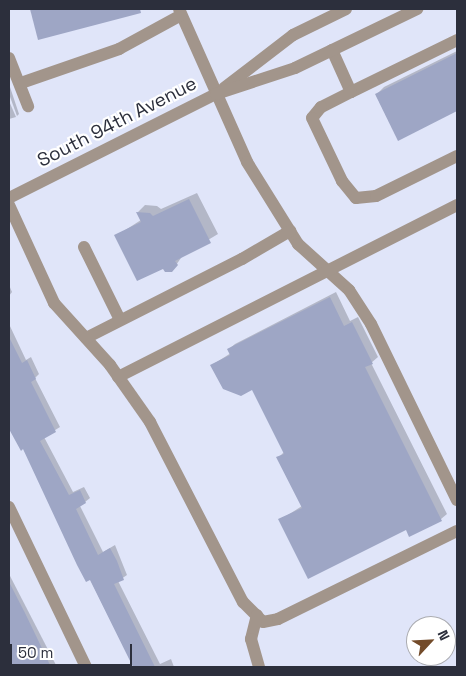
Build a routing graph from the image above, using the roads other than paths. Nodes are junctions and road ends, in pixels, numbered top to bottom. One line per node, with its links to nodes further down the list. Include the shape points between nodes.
1 (346, 9): 9 (street, South 94th Avenue, via 293,35)
2 (417, 9): 5 (street, South 94th Avenue)
3 (180, 12): 7 (street, via 119,49); 9 (street)
4 (457, 40): 8 (street)
5 (332, 50): 8 (street); 9 (street, South 94th Avenue, via 295,68)
6 (9, 58): 7 (street)
7 (21, 83): 10 (street)
8 (352, 92): 11 (street, via 321,106 312,118 342,182 356,198 376,196)
9 (216, 94): 12 (street, South 94th Avenue); 15 (street, via 247,162)
10 (28, 106)
11 (457, 156)
12 (9, 198)
13 (9, 205): 19 (street, via 54,302)
14 (457, 205): 17 (street)
15 (290, 231): 17 (street, via 298,244); 18 (street, via 242,259)
16 (84, 247): 18 (street)
17 (326, 270): 20 (street); 21 (street, via 349,290 371,324)
18 (120, 320): 19 (street)
19 (86, 338): 20 (street)
20 (118, 377): 24 (street, via 150,422 244,602)
21 (457, 500)
22 (9, 507): 25 (street)
23 (457, 531): 24 (street, via 278,619 263,622)
24 (257, 615): 26 (street, via 252,638)
25 (86, 667)
26 (259, 667)

